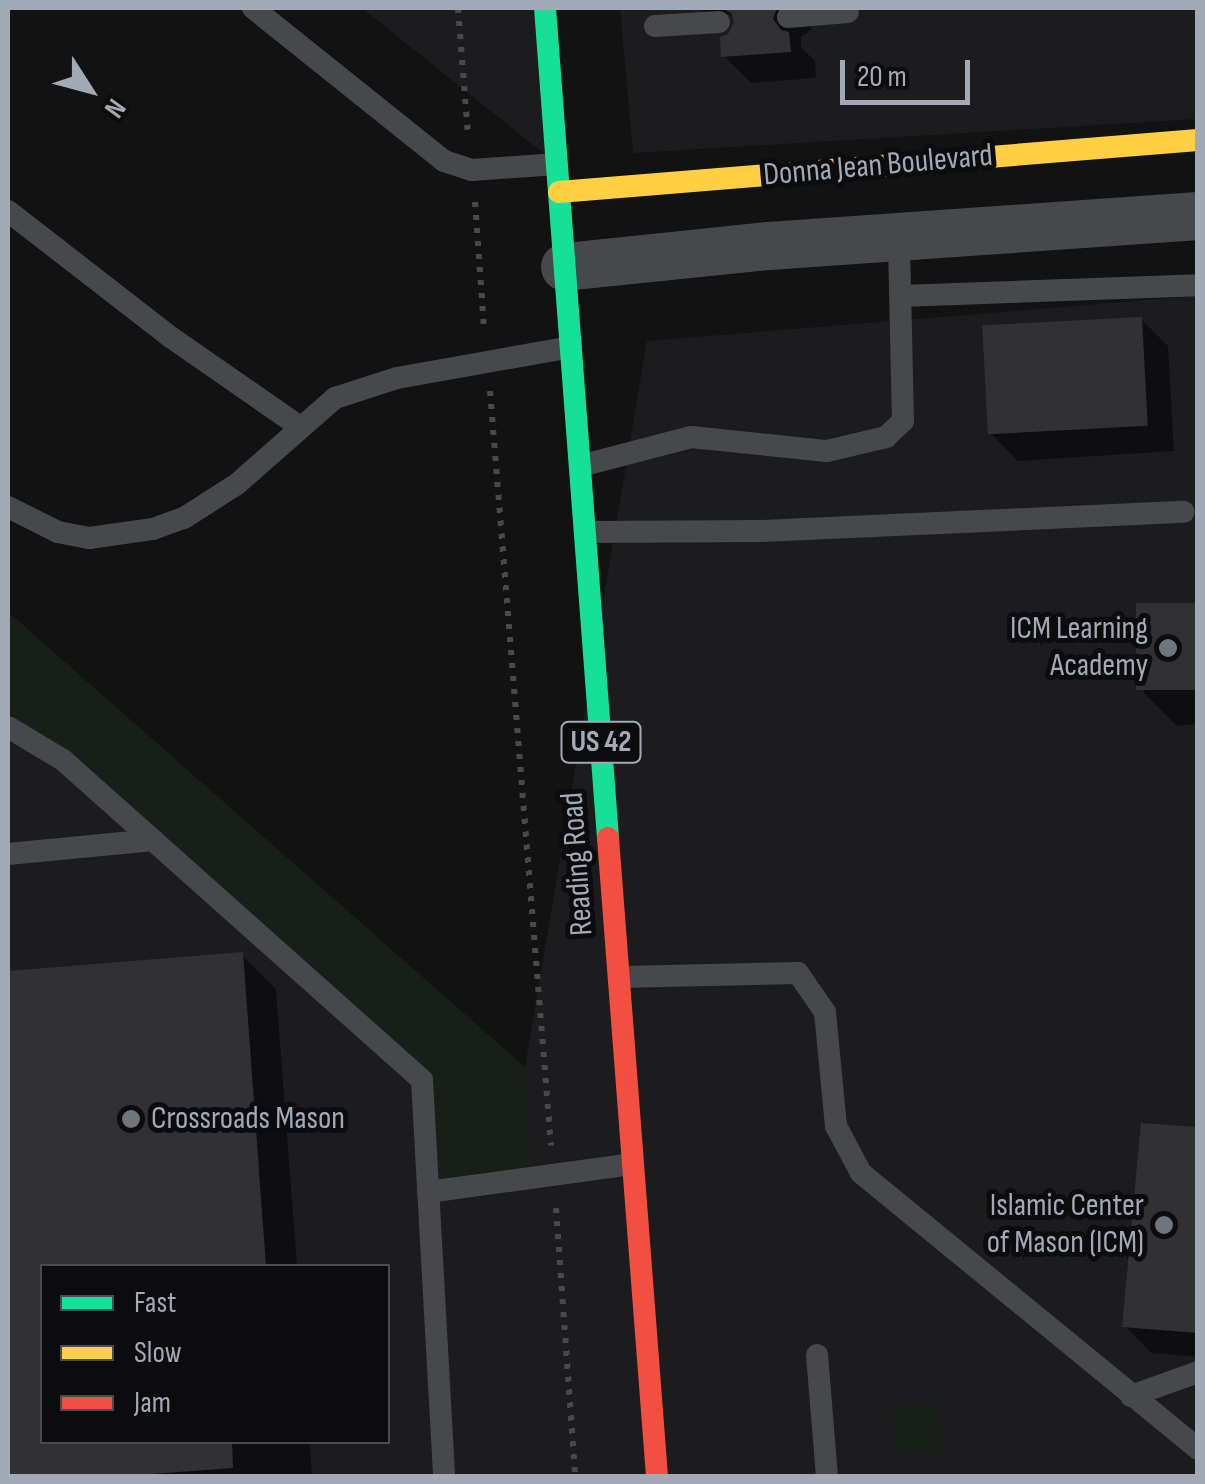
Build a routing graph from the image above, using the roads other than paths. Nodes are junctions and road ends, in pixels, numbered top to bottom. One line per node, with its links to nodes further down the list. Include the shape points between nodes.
1 (252, 8): 8 (lane, via 444,160 472,170)
2 (544, 8): 8 (main road, Reading Road / US 42)
3 (848, 12): 4 (lane)
4 (788, 17)
5 (720, 22): 6 (lane)
6 (655, 26)
7 (1198, 140): 9 (main road, Donna Jean Boulevard)
8 (556, 164): 9 (main road, Reading Road / US 42)
9 (559, 192): 13 (main road, Reading Road / US 42)
10 (8, 211): 17 (lane)
11 (1198, 216): 12 (street)
12 (899, 240): 13 (street); 15 (lane)
13 (564, 267): 16 (main road, Reading Road / US 42)
14 (1198, 285): 15 (lane)
15 (902, 296): 18 (lane, via 903,421 886,436 826,450 691,436)
16 (571, 346): 17 (lane, via 365,386 335,398); 18 (main road, Reading Road / US 42)
17 (300, 427): 19 (lane, via 237,484 154,529 90,538 58,532)
18 (580, 466): 21 (main road, Reading Road / US 42)
19 (8, 506)
20 (1184, 512): 21 (lane)
21 (585, 532): 25 (main road, Reading Road / US 42)
22 (8, 727): 23 (lane, via 63,760)
23 (153, 840): 24 (lane); 27 (lane, via 422,1080)
24 (8, 854)
25 (620, 977): 26 (main road, Reading Road / US 42); 30 (lane, via 798,973 825,1012 836,1126 861,1173)
26 (634, 1164): 27 (lane); 33 (main road, Reading Road / US 42)
27 (428, 1192): 32 (lane)
28 (817, 1355): 34 (lane)
29 (1198, 1372): 30 (lane)
30 (1131, 1396): 31 (lane)
31 (1198, 1449)
32 (444, 1476)
33 (657, 1476)
34 (826, 1476)

